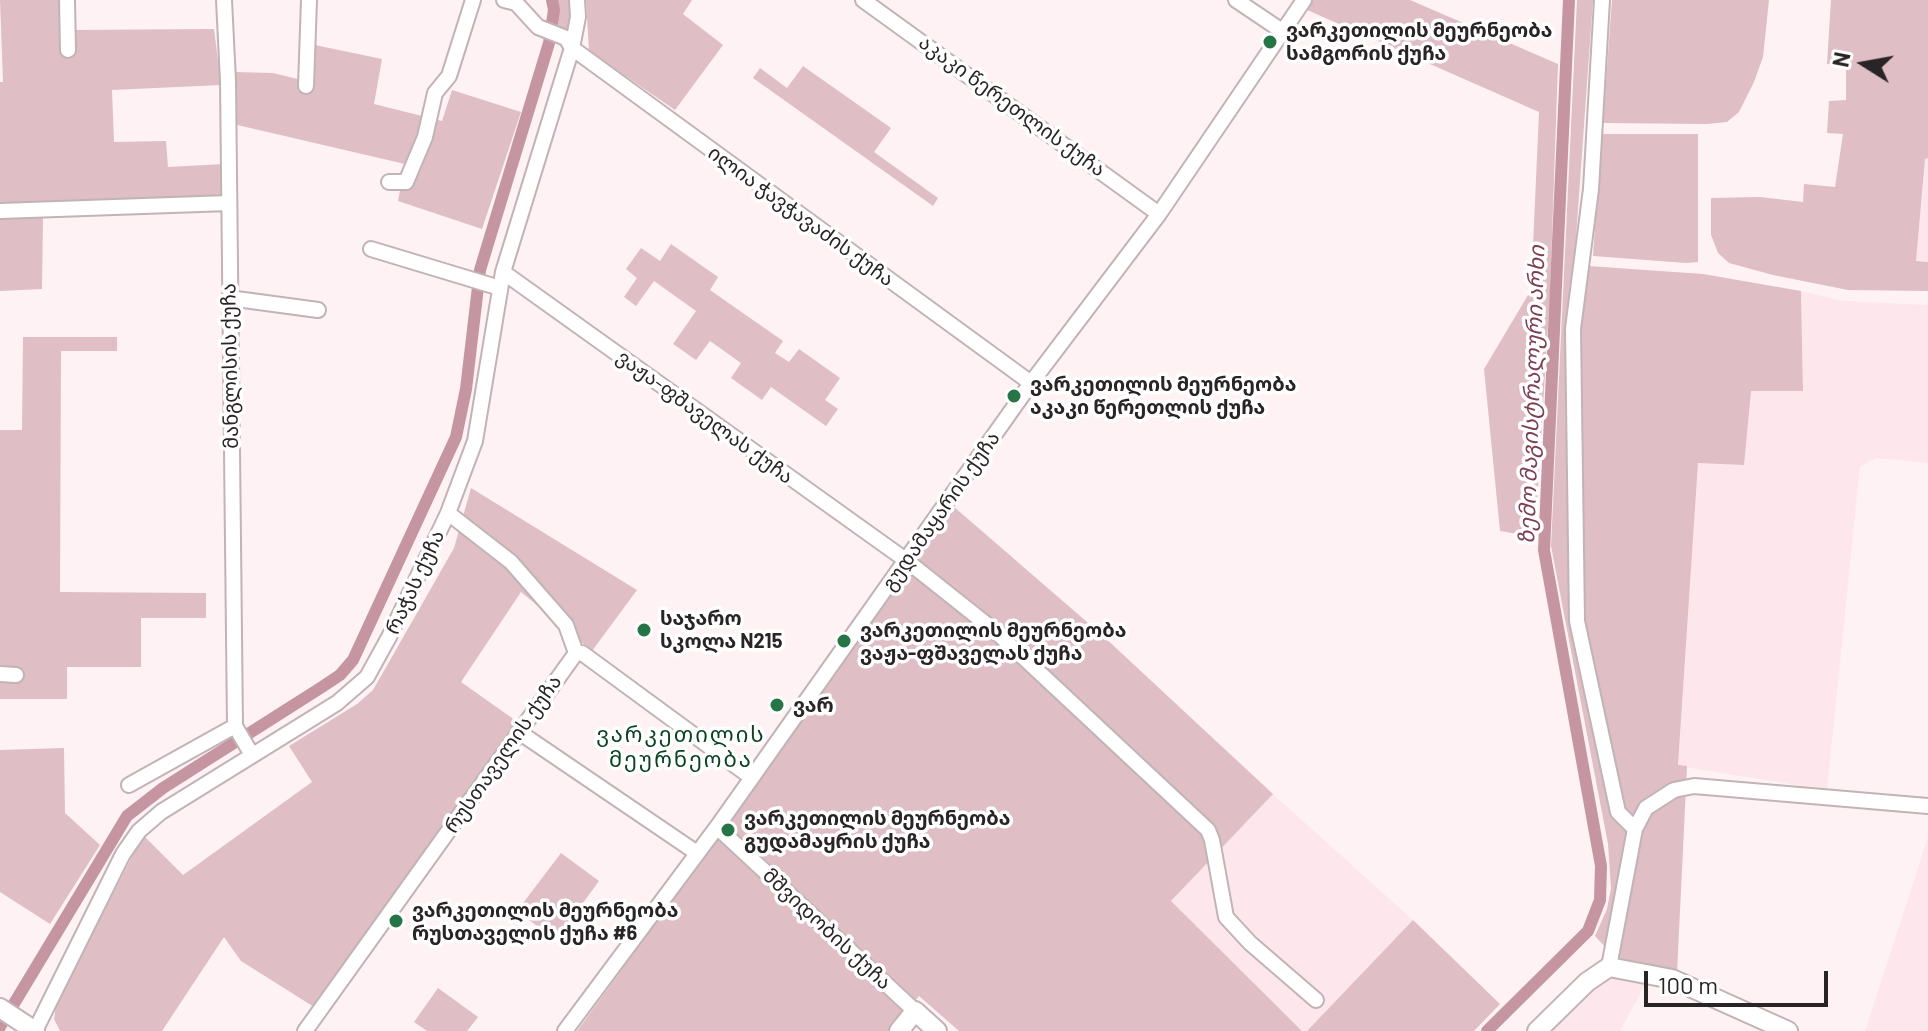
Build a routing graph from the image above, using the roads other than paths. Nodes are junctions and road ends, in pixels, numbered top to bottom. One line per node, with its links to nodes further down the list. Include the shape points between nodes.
1 (67, 0): 13 (street)
2 (224, 0): 16 (street, მანგლისის ქუჩა)
3 (309, 0): 14 (street)
4 (473, 0): 15 (street, via 406,182)
5 (504, 0): 12 (street, ილია ჭავჭავაძის ქუჩა, via 516,3 538,27)
6 (577, 0): 12 (street, რაჭას ქუჩა, via 578,17)
7 (863, 0): 18 (street, აკაკი წერეთლის ქუჩა)
8 (1236, 0): 11 (street)
9 (1304, 0): 11 (street, გუდამაყარის ქუჩა)
10 (1602, 0): 37 (street, via 1591,189 1573,329 1577,621 1618,812)
11 (1282, 31): 18 (street, გუდამაყარის ქუჩა)
12 (569, 43): 20 (street, რაჭას ქუჩა); 24 (street, ილია ჭავჭავაძის ქუჩა)
13 (68, 50)
14 (306, 86)
15 (389, 182)
16 (229, 203): 17 (street); 22 (street, მანგლისის ქუჩა)
17 (0, 211)
18 (1159, 214): 24 (street, გუდამაყარის ქუჩა)
19 (371, 249): 21 (street)
20 (503, 272): 21 (street, რაჭას ქუჩა); 26 (street, ვაჟა-ფშაველას ქუჩა)
21 (500, 288): 25 (street, რაჭას ქუჩა, via 475,441)
22 (229, 298): 23 (street); 30 (street, მანგლისის ქუჩა)
23 (318, 310)
24 (1031, 383): 26 (street, გუდამაყარის ქუჩა)
25 (448, 513): 27 (street, via 511,562 566,625); 32 (street, რაჭას ქუჩა, via 367,677 337,703)
26 (907, 561): 33 (street, გუდამაყარის ქუჩა); 40 (street, ვაჟა-ფშაველას ქუჩა, via 995,631 1208,830 1226,917)
27 (576, 653): 31 (street, რუსთაველის ქუჩა); 33 (street)
28 (0, 674): 29 (street)
29 (16, 675)
30 (236, 729): 32 (street); 34 (street)
31 (519, 732): 38 (street); 44 (street, რუსთაველის ქუჩა)
32 (250, 751): 43 (street, რაჭას ქუჩა, via 139,831)
33 (751, 777): 36 (street, გუდამაყარის ქუჩა)
34 (129, 785)
35 (1928, 806): 37 (street, via 1694,786 1674,790 1646,808)
36 (717, 827): 38 (street, გუდამაყარის ქუჩა); 42 (street, მშვიდობის ქუჩა)
37 (1635, 829): 39 (street)
38 (697, 853): 45 (street, გუდამაყარის ქუჩა)
39 (1609, 967): 48 (street); 49 (street, via 1672,979)
40 (1316, 1000)
41 (0, 1008): 43 (street)
42 (915, 1011): 46 (street); 47 (street, მშვიდობის ქუჩა)
43 (32, 1029)
44 (305, 1031)
45 (565, 1031)
46 (899, 1031)
47 (937, 1031)
48 (1537, 1031)
49 (1788, 1031)

